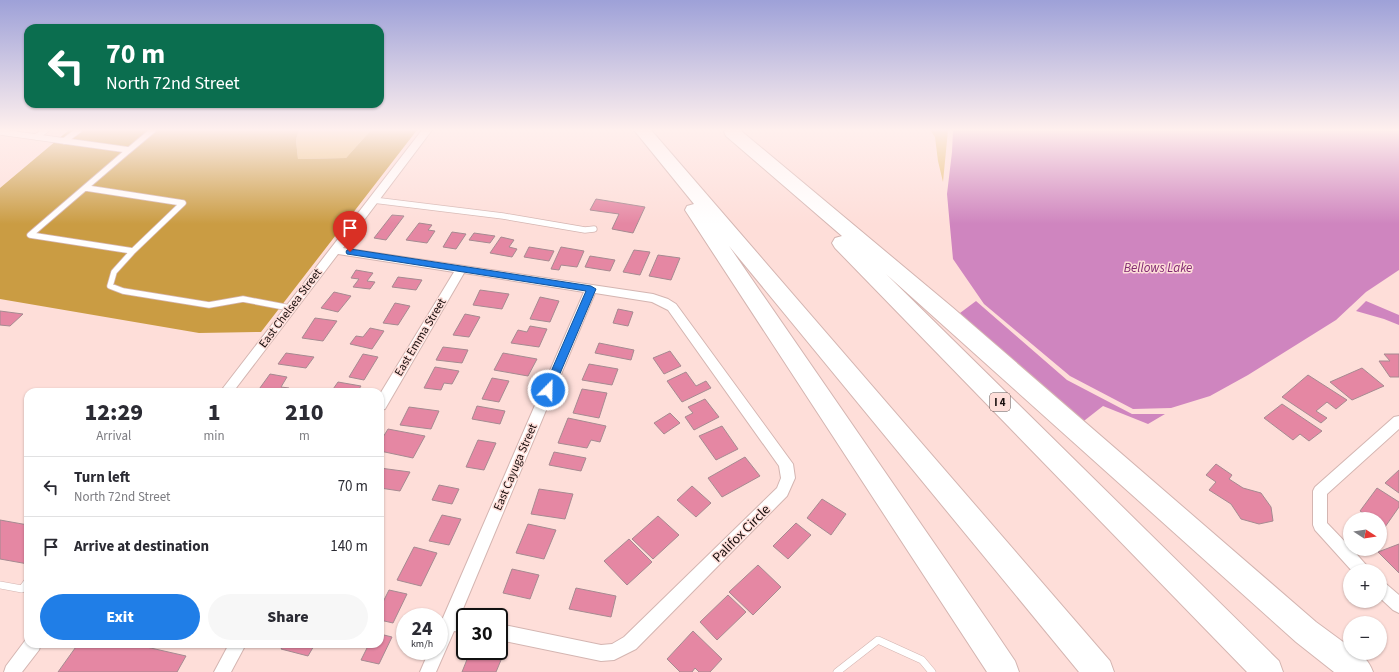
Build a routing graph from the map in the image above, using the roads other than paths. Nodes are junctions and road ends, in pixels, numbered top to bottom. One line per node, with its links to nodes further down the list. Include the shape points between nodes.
1 (116, 161): 7 (lane)
2 (403, 161): 8 (street, East Chelsea Street)
3 (669, 161): 6 (highway)
4 (761, 161): 38 (highway, I 4)
5 (767, 161): 39 (highway, via 944,313 1306,632)
6 (673, 166): 26 (highway, via 688,201); 37 (highway)
7 (86, 188): 11 (lane, via 183,203); 11 (lane, via 30,235)
8 (373, 200): 9 (lane, via 504,216 585,230); 10 (street, East Chelsea Street)
9 (594, 229)
10 (334, 250): 12 (street); 14 (street, East Chelsea Street)
11 (133, 252): 14 (lane, via 112,274 110,286 123,291 209,305 243,299)
12 (460, 269): 13 (street); 16 (street, East Emma Street)
13 (591, 289): 23 (street, East Cayuga Street); 25 (street, Palifox Circle, via 653,298 672,307 786,464 788,478 782,492 630,643 614,652 601,653)
14 (290, 308): 15 (street, East Chelsea Street)
15 (229, 388)
16 (384, 398)
17 (1399, 421): 18 (street, via 1320,491 1320,525)
18 (1356, 564)
19 (0, 584): 20 (lane)
20 (24, 590)
21 (1387, 594): 22 (street)
22 (1399, 605)
23 (449, 622): 24 (street)
24 (456, 624)
25 (508, 634)
26 (982, 637): 35 (highway); 36 (highway)
27 (30, 648): 30 (street)
28 (236, 648): 31 (street)
29 (433, 660): 32 (street)
30 (12, 672)
31 (222, 672)
32 (428, 672)
33 (837, 672): 34 (lane, via 878,640 922,660)
34 (932, 672)
35 (1004, 672)
36 (1009, 672)
37 (1099, 672)
38 (1268, 672)
39 (1358, 672)

